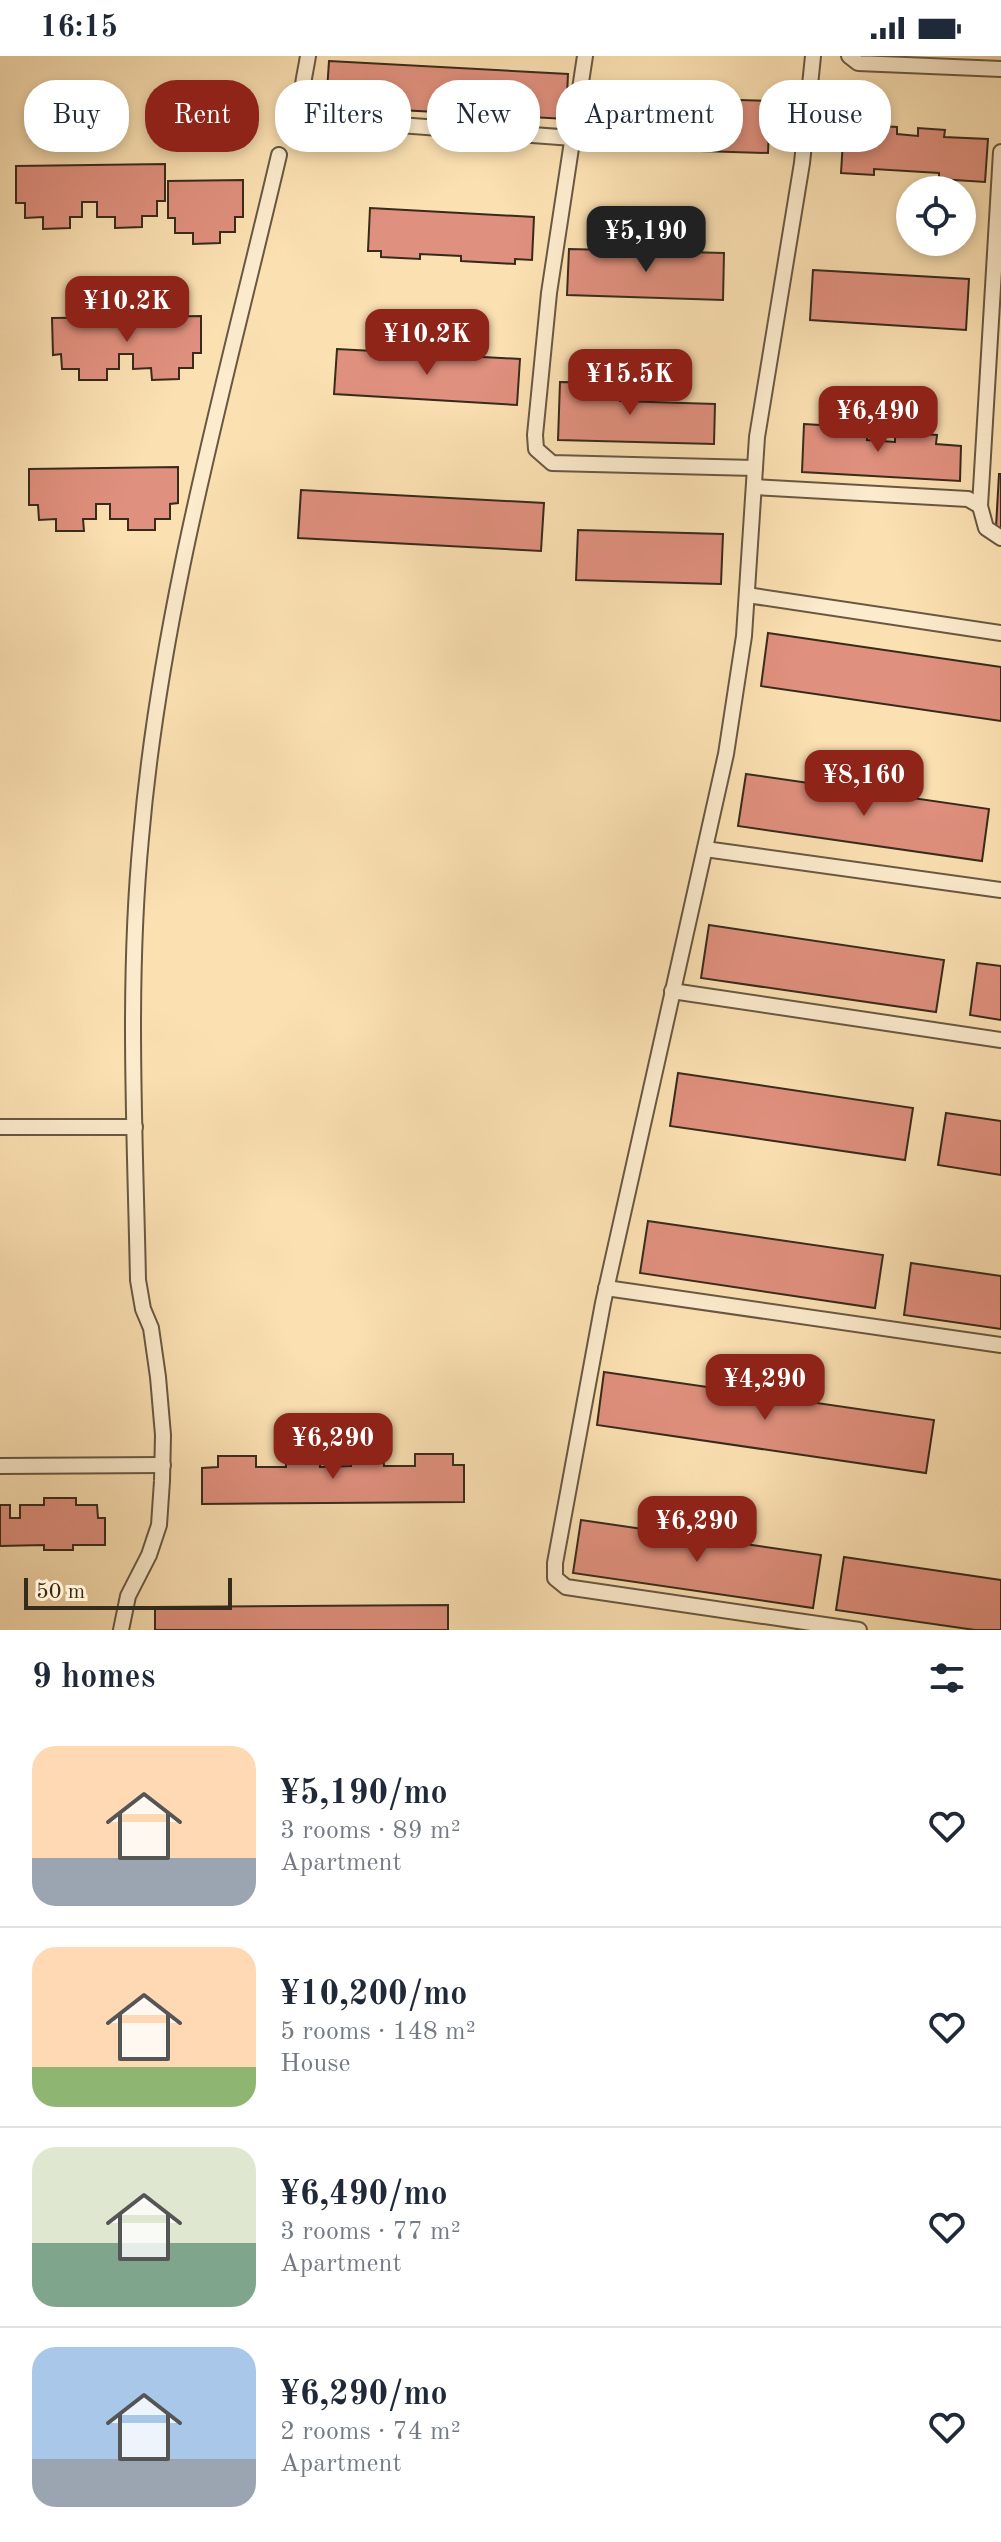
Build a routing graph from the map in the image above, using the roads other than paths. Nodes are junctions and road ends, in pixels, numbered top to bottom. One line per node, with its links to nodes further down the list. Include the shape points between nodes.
1 (308, 56): 7 (lane, via 304,107 313,116)
2 (585, 56): 6 (lane)
3 (813, 56): 12 (lane, via 802,163)
4 (849, 56): 5 (lane, via 858,63)
5 (1001, 69)
6 (581, 80)
7 (556, 137)
8 (571, 152): 12 (lane, via 549,293 536,449 552,463)
9 (1001, 152): 11 (lane)
10 (279, 155): 23 (lane, via 173,603 156,715 132,979)
11 (998, 257): 14 (lane)
12 (755, 468): 13 (lane)
13 (754, 487): 14 (lane, via 954,497); 16 (lane)
14 (980, 506): 15 (lane, via 986,528)
15 (1001, 538)
16 (747, 595): 17 (lane); 18 (lane, via 726,754)
17 (1001, 633)
18 (705, 849): 19 (lane); 20 (lane)
19 (1001, 890)
20 (672, 991): 21 (lane); 24 (lane)
21 (1001, 1040)
22 (0, 1127): 23 (lane)
23 (135, 1127): 26 (lane, via 138,1280 158,1377)
24 (606, 1288): 25 (lane); 29 (lane, via 555,1578 566,1587)
25 (1001, 1345)
26 (163, 1465): 27 (lane); 28 (lane, via 159,1525 128,1596)
27 (0, 1466)
28 (121, 1630)
29 (859, 1630)

